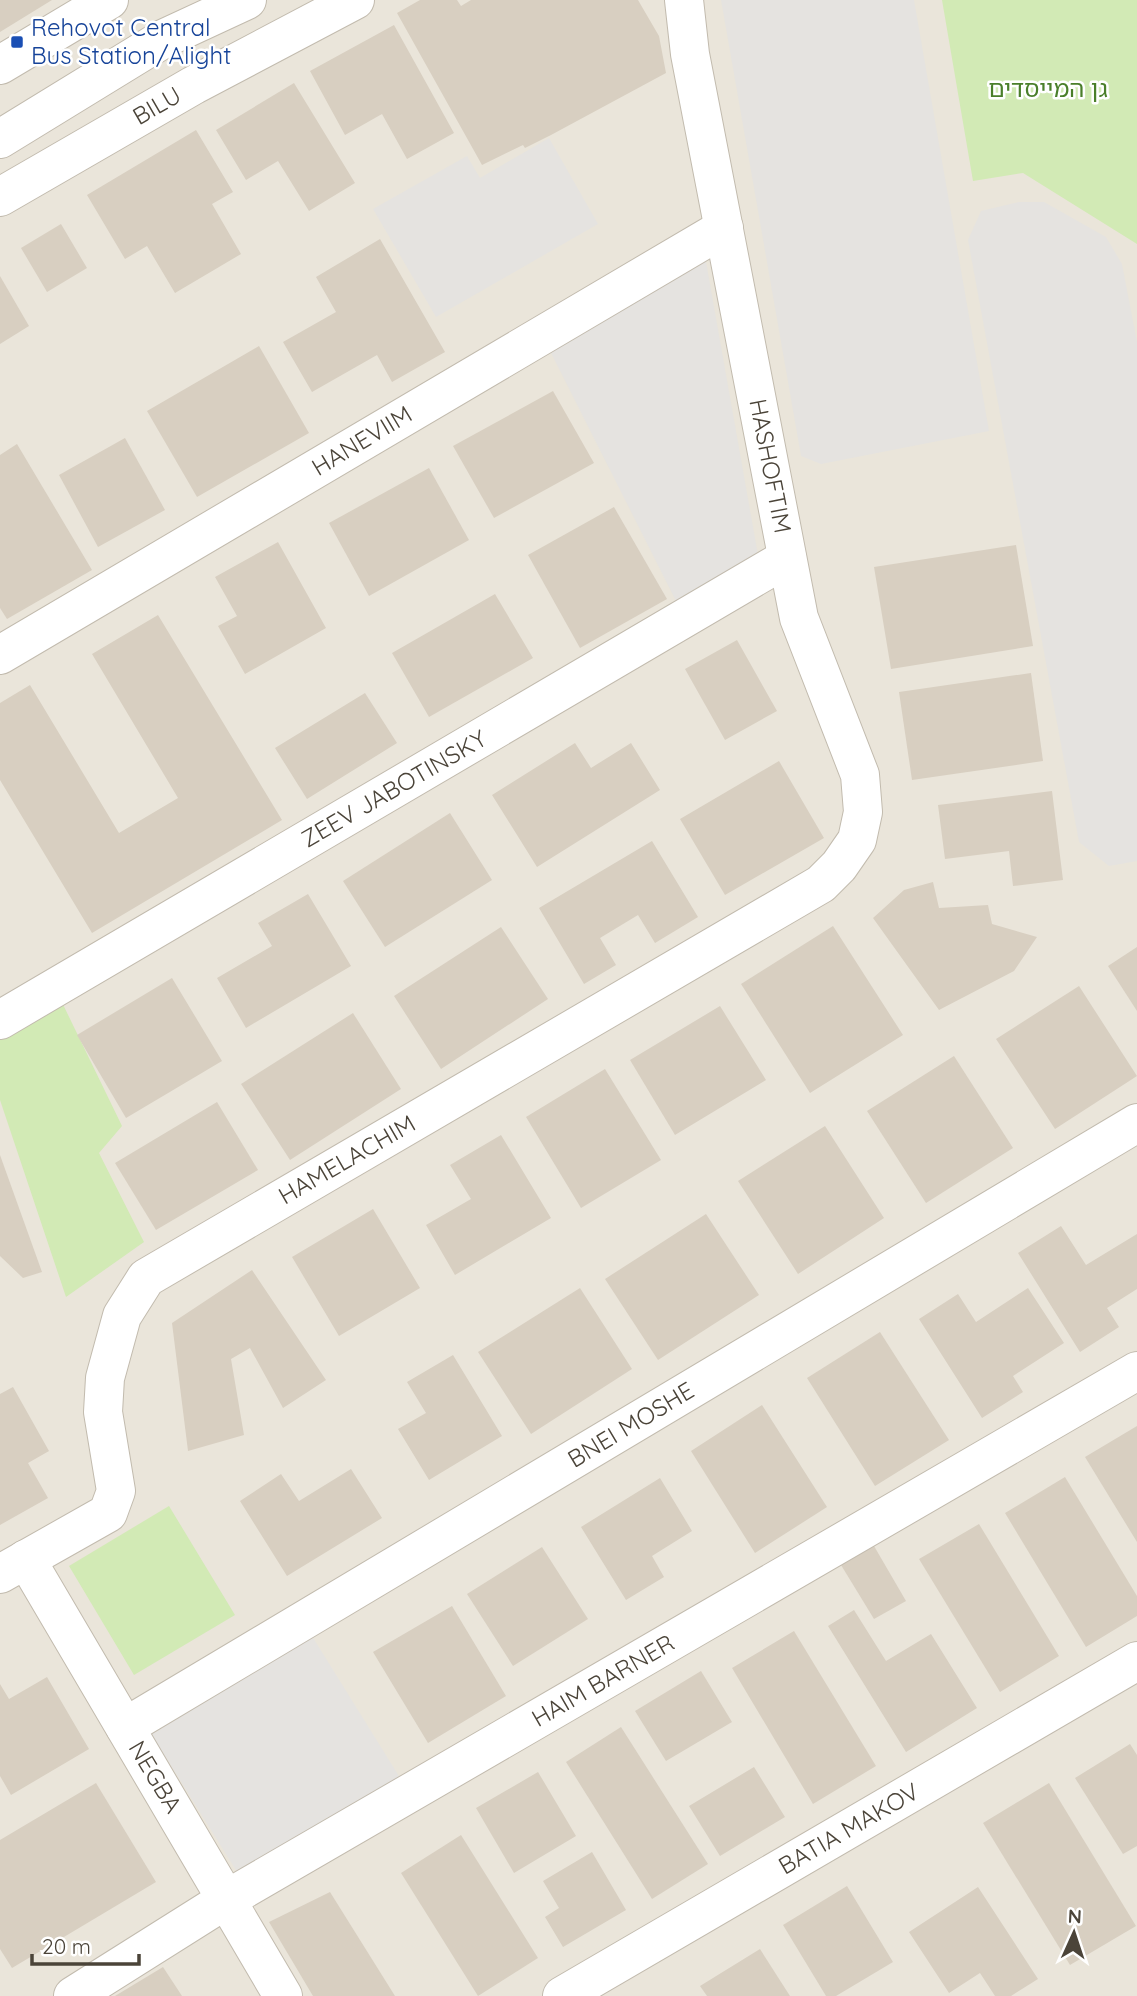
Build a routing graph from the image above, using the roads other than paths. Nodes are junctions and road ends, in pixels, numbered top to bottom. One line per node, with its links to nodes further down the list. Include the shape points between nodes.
1 (109, 0): 9 (street)
2 (203, 0): 7 (street)
3 (247, 0): 7 (street)
4 (355, 0): 11 (street, BILU, via 194,85)
5 (666, 0): 8 (street, HASHOFTIM)
6 (684, 0): 8 (street, HASHOFTIM)
7 (163, 39): 10 (street)
8 (690, 54): 12 (street, HASHOFTIM)
9 (0, 65)
10 (0, 139)
11 (0, 197)
12 (724, 228): 13 (street, HASHOFTIM); 14 (street, HANEVIIM)
13 (788, 558): 15 (street, HASHOFTIM, via 799,618 860,775 863,812 857,840); 16 (street, ZEEV JABOTINSKY)
14 (0, 655)
15 (839, 866): 19 (street, HAMELACHIM, via 821,884 146,1278 122,1316 105,1378 103,1412 116,1491 108,1513)
16 (0, 1020)
17 (1137, 1123): 21 (street, BNEI MOSHE)
18 (1137, 1371): 22 (street, HAIM BARNER)
19 (13, 1567): 21 (street, NEGBA)
20 (1137, 1661): 25 (street, BATIA MAKOV)
21 (125, 1727): 22 (street, NEGBA)
22 (227, 1899): 23 (street, HAIM BARNER); 24 (street, NEGBA)
23 (73, 1996)
24 (283, 1996)
25 (562, 1996)

